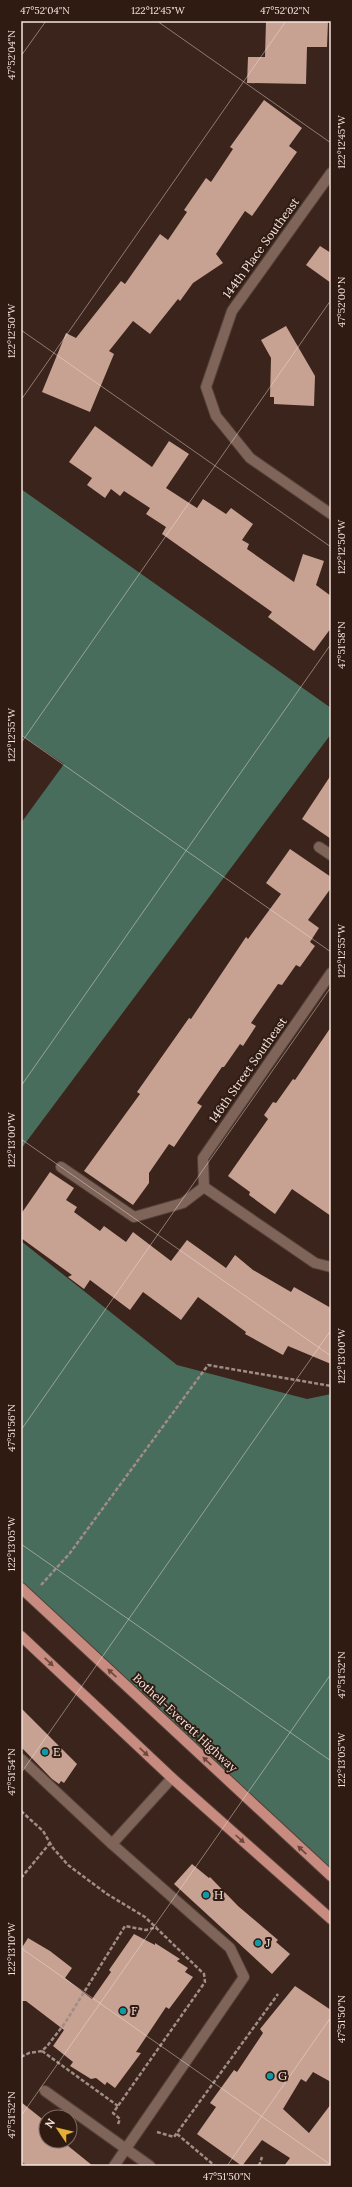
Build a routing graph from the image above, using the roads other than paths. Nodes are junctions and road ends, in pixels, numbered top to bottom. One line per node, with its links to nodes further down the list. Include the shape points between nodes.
1 (331, 173): 2 (street, 144th Place Southeast, via 232,311 206,387 216,416 250,458)
2 (331, 514)
3 (319, 847): 4 (street)
4 (331, 855)
5 (331, 973): 7 (street, 146th Street Southeast, via 203,1158)
6 (61, 1167): 7 (street, via 134,1217 183,1203)
7 (204, 1187): 8 (street, via 315,1263)
8 (331, 1267)
9 (21, 1588): 14 (main road, Bothell-Everett Highway, one-way to 9)
10 (21, 1636): 12 (main road, one-way to 12)
11 (21, 1759): 13 (street)
12 (172, 1778): 13 (street); 15 (main road, one-way to 15)
13 (112, 1844): 17 (street, via 230,1948 244,1976)
14 (331, 1876)
15 (331, 1919)
16 (45, 2091): 17 (street)
17 (127, 2150): 18 (street); 19 (street)
18 (114, 2166)
19 (150, 2166)

